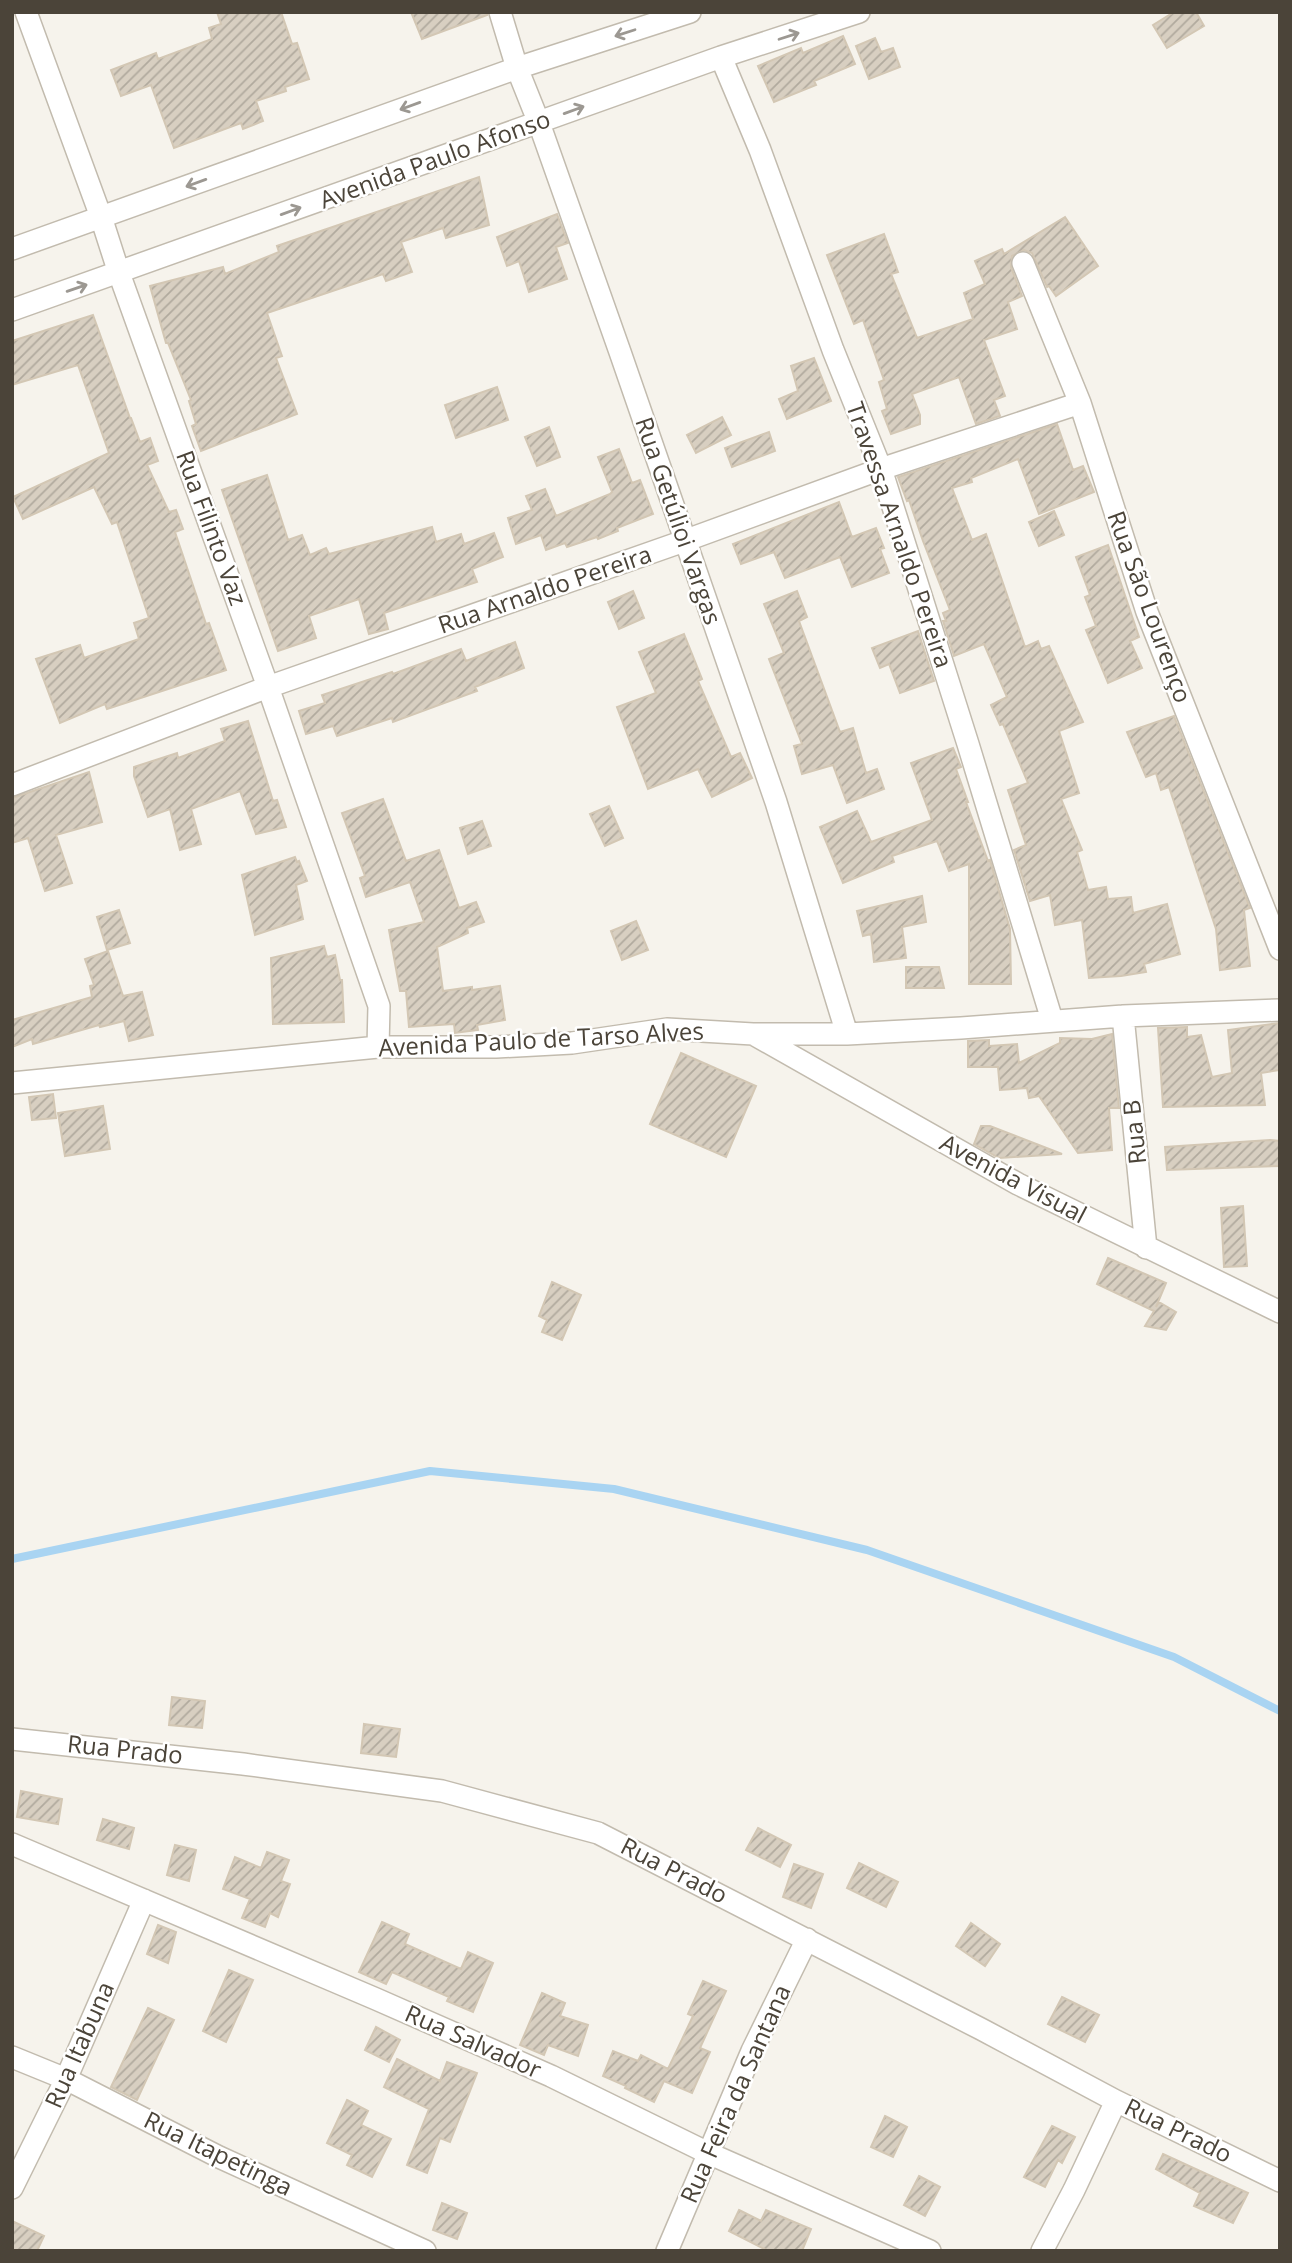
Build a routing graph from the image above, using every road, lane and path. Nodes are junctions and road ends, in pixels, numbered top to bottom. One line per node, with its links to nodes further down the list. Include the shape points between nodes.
1 (26, 12): 8 (street, Rua Filinto Vaz)
2 (500, 12): 6 (street, Rua Getúlioi Vargas)
3 (690, 12): 6 (street, one-way to 6)
4 (859, 12): 5 (street, Avenida Paulo Afonso, one-way to 4)
5 (721, 57): 7 (street, Avenida Paulo Afonso, one-way to 5); 14 (street, Travessa Arnaldo Pereira)
6 (517, 68): 7 (street, Rua Getúlioi Vargas); 8 (street, one-way to 8)
7 (539, 123): 11 (street, Avenida Paulo Afonso, one-way to 7); 15 (street, Rua Getúlioi Vargas)
8 (102, 217): 9 (street); 11 (street, Rua Filinto Vaz)
9 (12, 250)
10 (1023, 263): 13 (street, Rua São Lourenço)
11 (119, 273): 12 (street, Avenida Paulo Afonso, one-way to 11); 16 (street, Rua Filinto Vaz)
12 (12, 310)
13 (1080, 402): 14 (street, Rua Arnaldo Pereira); 18 (street, Rua São Lourenço, via 1147,612)
14 (881, 469): 15 (street, Rua Arnaldo Pereira); 21 (street, Travessa Arnaldo Pereira)
15 (684, 541): 16 (street, Rua Arnaldo Pereira); 23 (street, Rua Getúlioi Vargas, via 776,802)
16 (268, 687): 17 (street, Rua Arnaldo Pereira); 24 (street, Rua Filinto Vaz, via 379,1006)
17 (12, 785)
18 (1280, 949)
19 (1280, 1010): 20 (street, Avenida Paulo de Tarso Alves)
20 (1124, 1016): 21 (street, Avenida Paulo de Tarso Alves); 26 (street, Rua B)
21 (1052, 1020): 23 (street, Avenida Paulo de Tarso Alves)
22 (753, 1034): 23 (street, Avenida Paulo de Tarso Alves); 24 (street, Avenida Paulo de Tarso Alves, via 667,1029 572,1043); 26 (street, Avenida Visual, via 1018,1184)
23 (847, 1034)
24 (377, 1047): 25 (street, Avenida Paulo de Tarso Alves)
25 (12, 1083)
26 (1146, 1248): 27 (street, Avenida Visual)
27 (1280, 1312)
28 (12, 1738): 31 (street, Rua Prado, via 442,1791 598,1833)
29 (12, 1844): 30 (street, Rua Salvador)
30 (144, 1900): 33 (street, Rua Itabuna); 35 (street, Rua Salvador, via 538,2070)
31 (807, 1939): 34 (street, Rua Prado); 35 (street, Rua Feira da Santana)
32 (12, 2057): 33 (street, Rua Itapetinga)
33 (66, 2079): 37 (street, Rua Itabuna); 38 (street, Rua Itapetinga, via 219,2157)
34 (1116, 2101): 36 (street, Rua Prado); 41 (street)
35 (708, 2153): 39 (street, Rua Feira da Santana); 40 (street, Rua Salvador)
36 (1280, 2181)
37 (12, 2188)
38 (425, 2251)
39 (667, 2251)
40 (930, 2251)
41 (1042, 2251)

